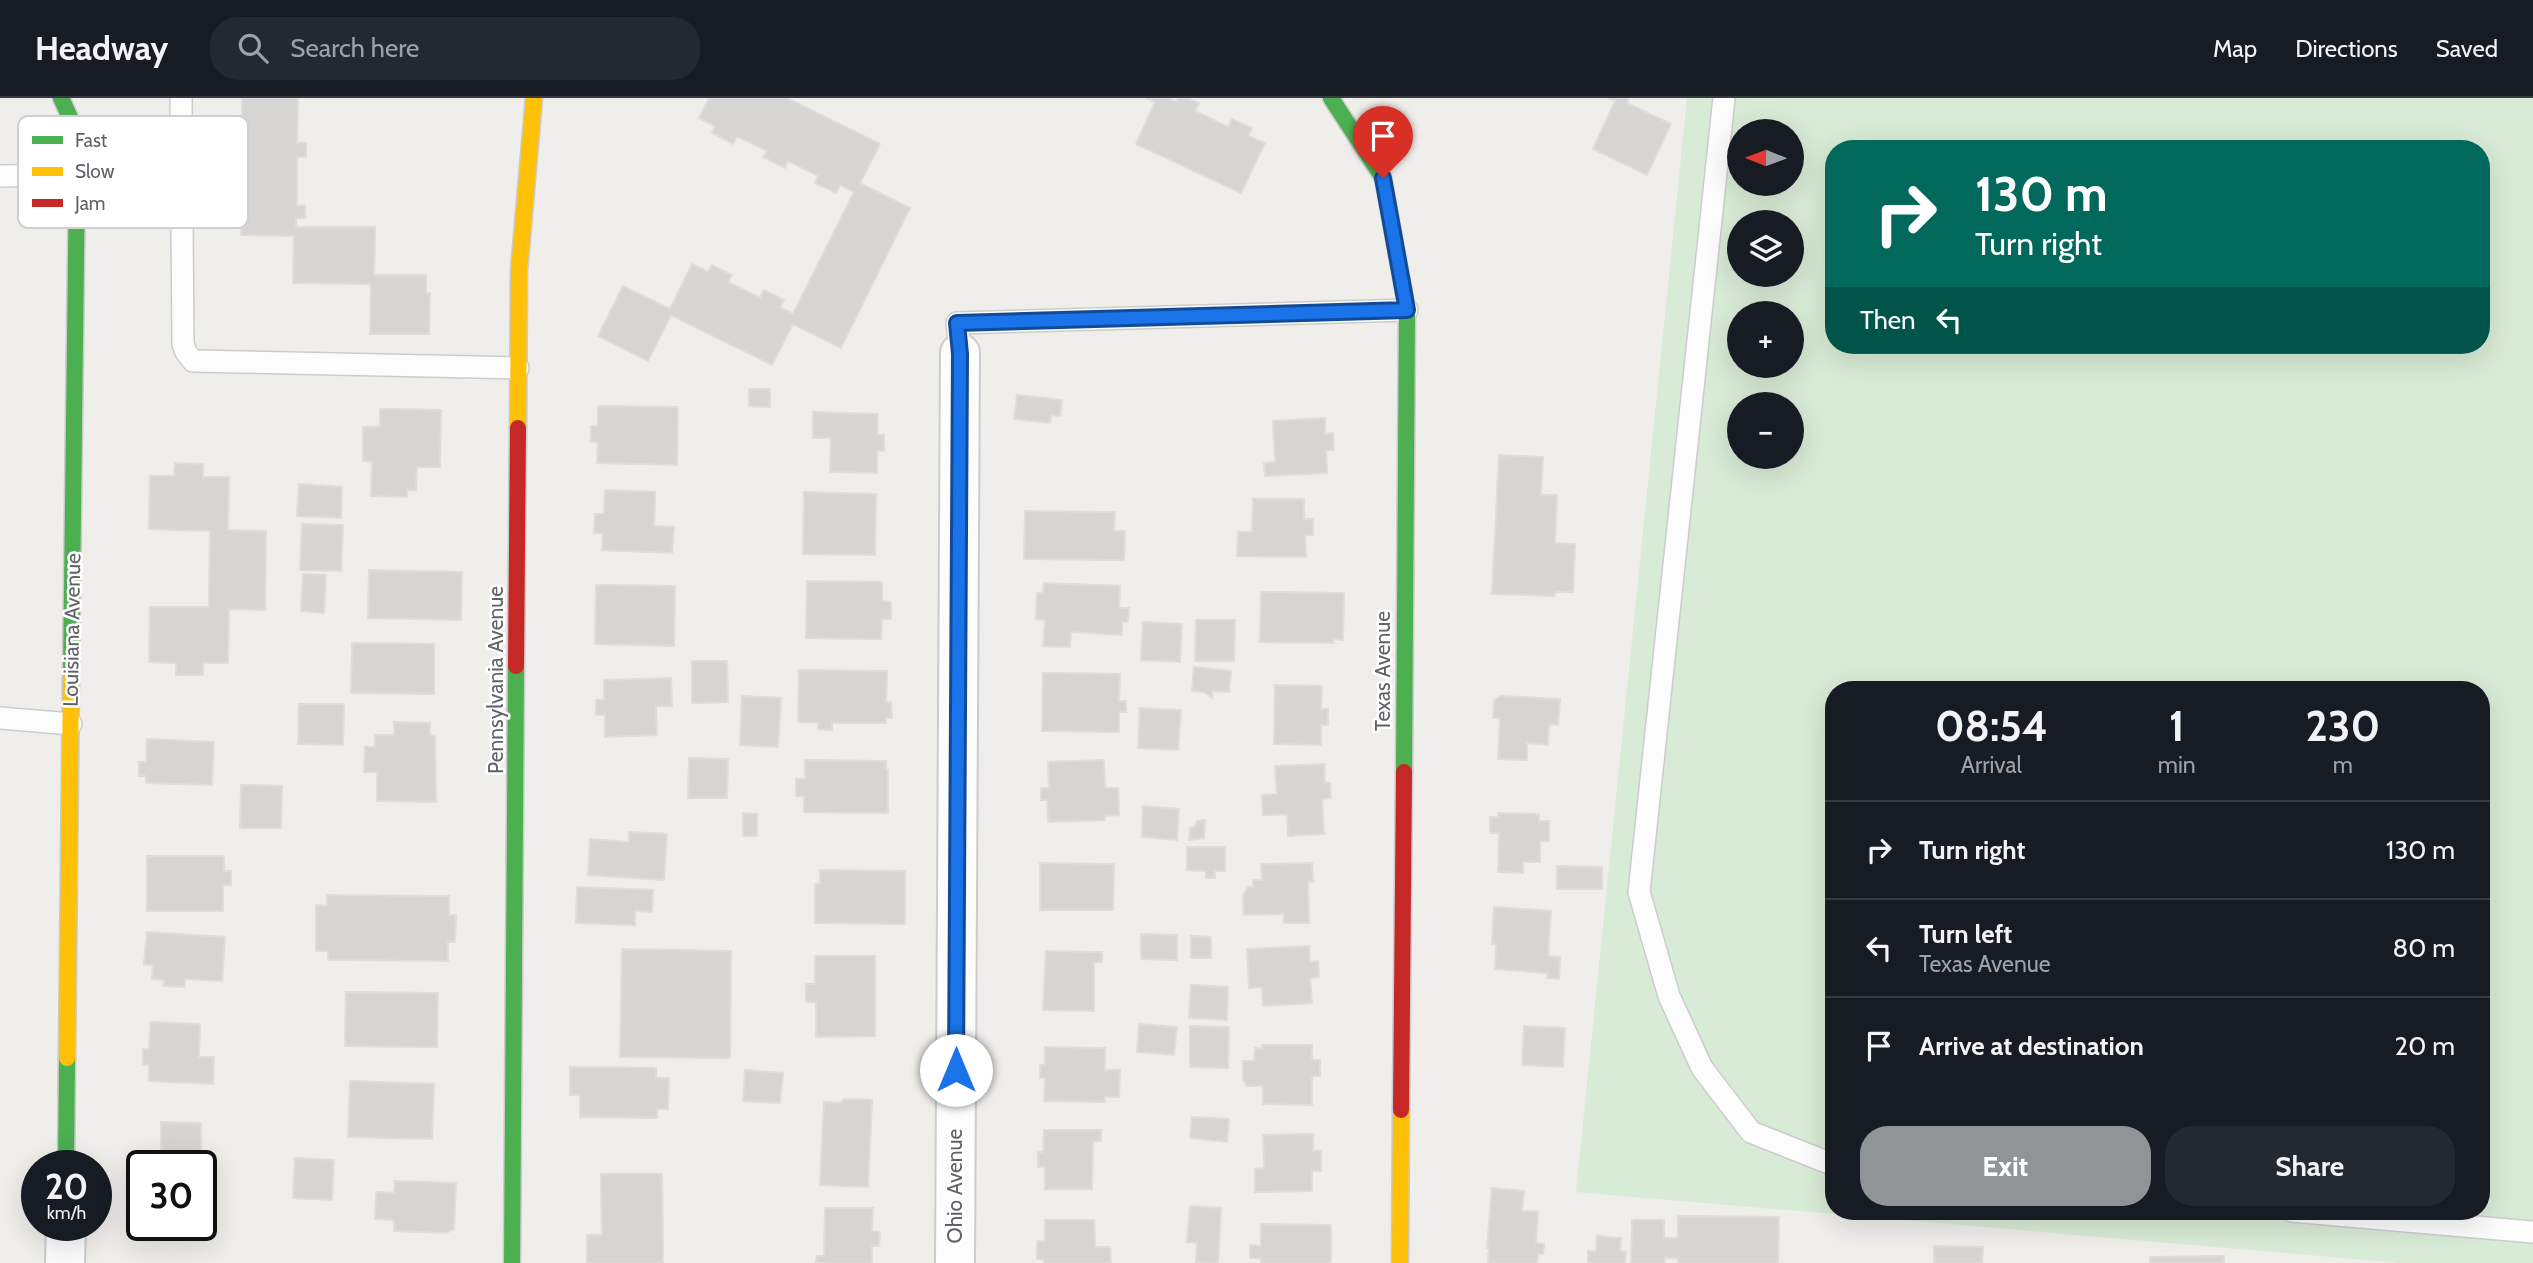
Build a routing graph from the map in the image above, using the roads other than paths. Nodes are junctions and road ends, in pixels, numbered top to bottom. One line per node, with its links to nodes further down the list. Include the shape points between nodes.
1 (61, 98): 6 (street, Louisiana Avenue)
2 (181, 98): 7 (lane)
3 (534, 98): 14 (street, Pennsylvania Avenue, via 519,271)
4 (1331, 98): 12 (street, Texas Avenue, via 1383,178)
5 (1724, 98): 18 (lane, via 1639,892 1669,996 1702,1068 1751,1132)
6 (69, 116)
7 (181, 116)
8 (0, 176): 9 (lane)
9 (18, 176)
10 (76, 228): 16 (street, Louisiana Avenue)
11 (182, 228): 14 (lane, via 183,344 193,361)
12 (1407, 310): 13 (lane, via 957,323); 25 (street, Texas Avenue)
13 (960, 354): 24 (street, Ohio Avenue)
14 (518, 368): 23 (street, Pennsylvania Avenue)
15 (0, 718): 16 (lane)
16 (71, 724): 17 (street, Louisiana Avenue)
17 (66, 1150)
18 (1825, 1162)
19 (2395, 1220): 20 (lane)
20 (2533, 1232)
21 (65, 1241): 22 (street)
22 (65, 1263)
23 (512, 1263)
24 (955, 1263)
25 (1400, 1263)

